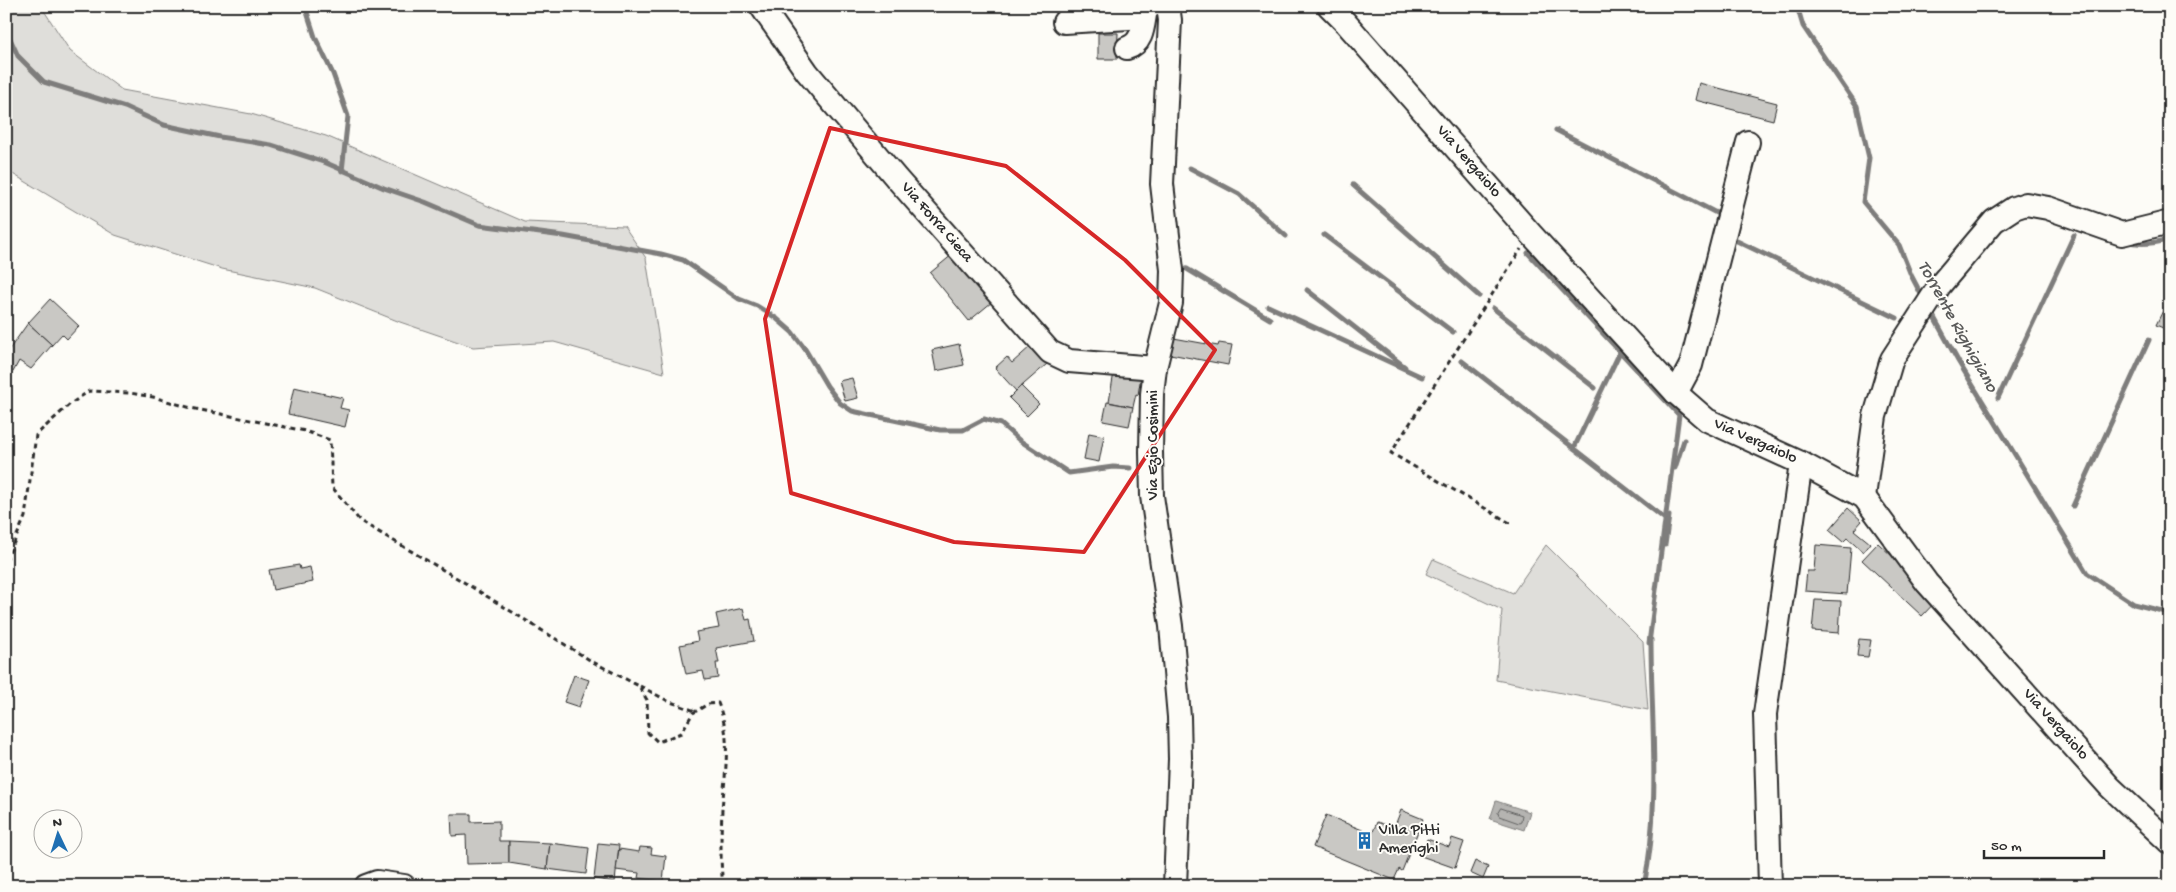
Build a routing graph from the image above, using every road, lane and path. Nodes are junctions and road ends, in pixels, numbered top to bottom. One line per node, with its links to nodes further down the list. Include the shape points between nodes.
1 (761, 6): 9 (street, Via Forra Cieca, via 813,79 1050,352 1070,361)
2 (1328, 6): 8 (street, Via Vergaiolo)
3 (1155, 7): 4 (street, via 1129,18); 5 (street, via 1139,40); 9 (street, Via Ezio Cosimini, via 1170,20 1162,184 1172,270 1171,303)
4 (1064, 22)
5 (1127, 48)
6 (1748, 142): 10 (street, via 1691,366)
7 (2170, 222): 12 (street, via 2122,234 2048,208 2026,204 1994,221 1940,285 1892,360 1875,416)
8 (1531, 234): 10 (street, Via Vergaiolo); 13 (path, via 1391,453)
9 (1155, 368): 21 (street, Via Ezio Cosimini, via 1151,414 1152,496 1171,626 1179,717)
10 (1676, 393): 11 (street, Via Vergaiolo, via 1707,420)
11 (1802, 463): 12 (street, Via Vergaiolo); 22 (street, via 1766,714)
12 (1864, 497): 17 (street, Via Vergaiolo, via 1927,583 2110,787)
13 (1510, 523)
14 (6, 561): 15 (path, via 25,517 36,436 89,391 153,397 305,431 330,440 332,487 360,521 593,662)
15 (639, 686): 16 (path); 16 (path, via 647,700 648,733 658,742 681,733)
16 (696, 711): 20 (path, via 718,703 725,721 720,857)
17 (2170, 843)
18 (366, 886): 19 (street, via 377,882)
19 (404, 886)
20 (723, 886)
21 (1174, 886)
22 (1770, 886)

